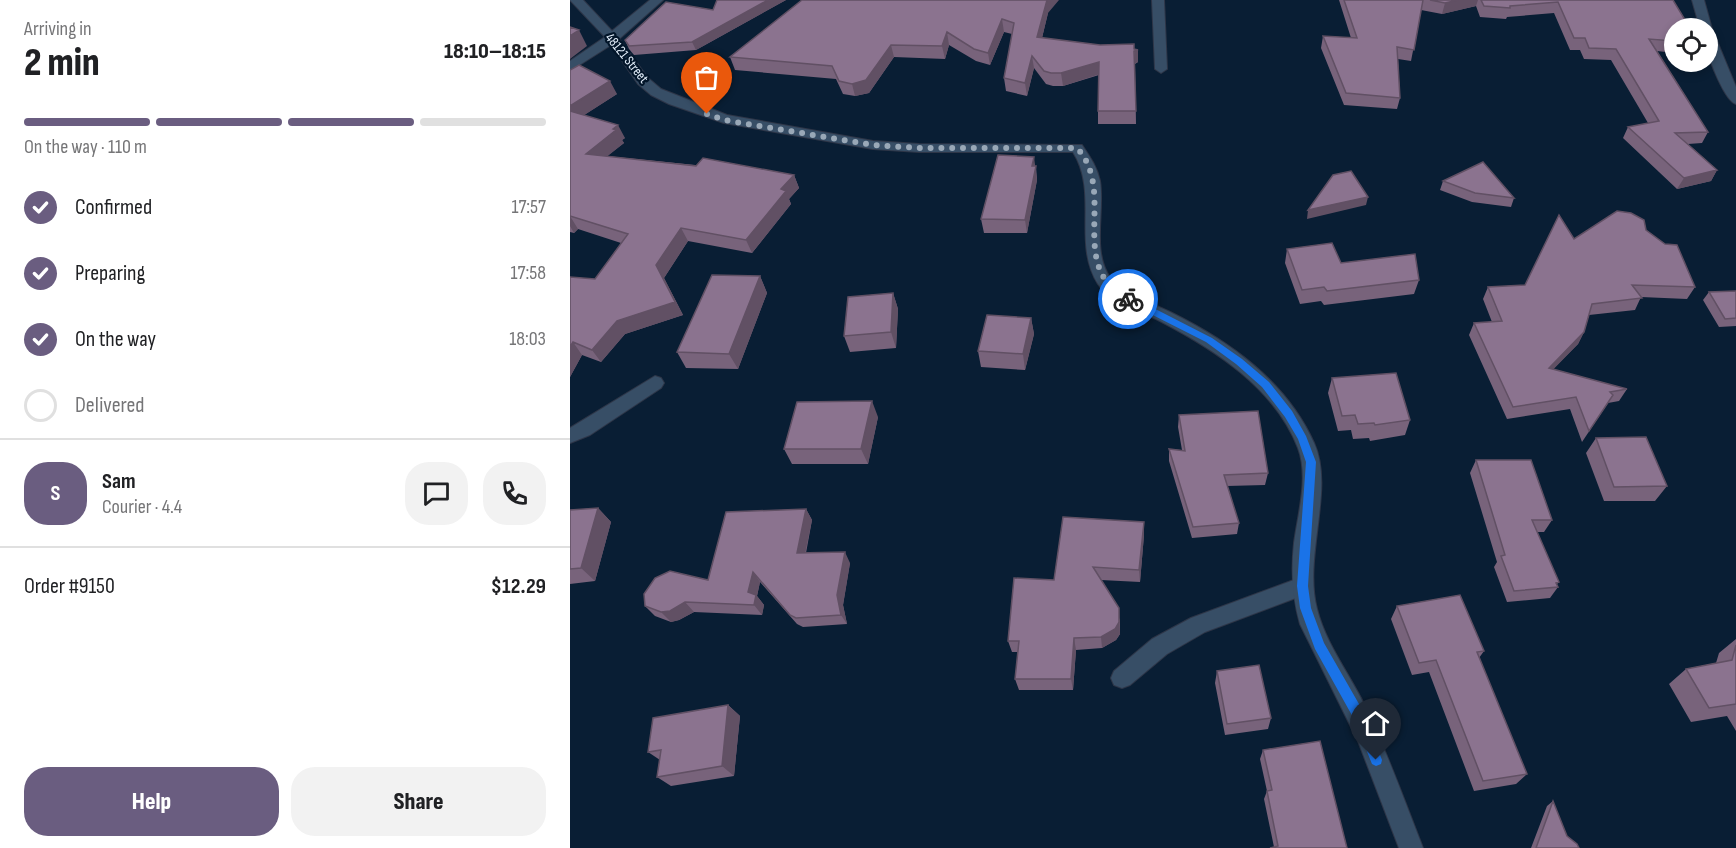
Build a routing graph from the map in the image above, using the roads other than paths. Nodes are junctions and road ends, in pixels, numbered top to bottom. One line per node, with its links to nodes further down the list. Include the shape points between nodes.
1 (576, 0): 6 (street, 48121 Street)
2 (657, 0): 6 (street)
3 (1158, 0): 9 (street)
4 (1698, 0): 5 (street)
5 (1703, 18)
6 (612, 38): 8 (street); 13 (street, 48121 Street, via 643,81 656,92 724,120 873,145 1077,148 1091,170 1094,250 1106,283 1123,296 1209,340 1239,362 1265,384 1302,439 1311,462)
7 (1718, 62): 10 (street)
8 (570, 67)
9 (1161, 69)
10 (1736, 100)
11 (655, 382): 12 (street)
12 (570, 436)
13 (1302, 586): 14 (street, via 1201,623 1164,644); 15 (street, via 1305,608 1319,645 1359,716)
14 (1122, 678)
15 (1411, 848)

